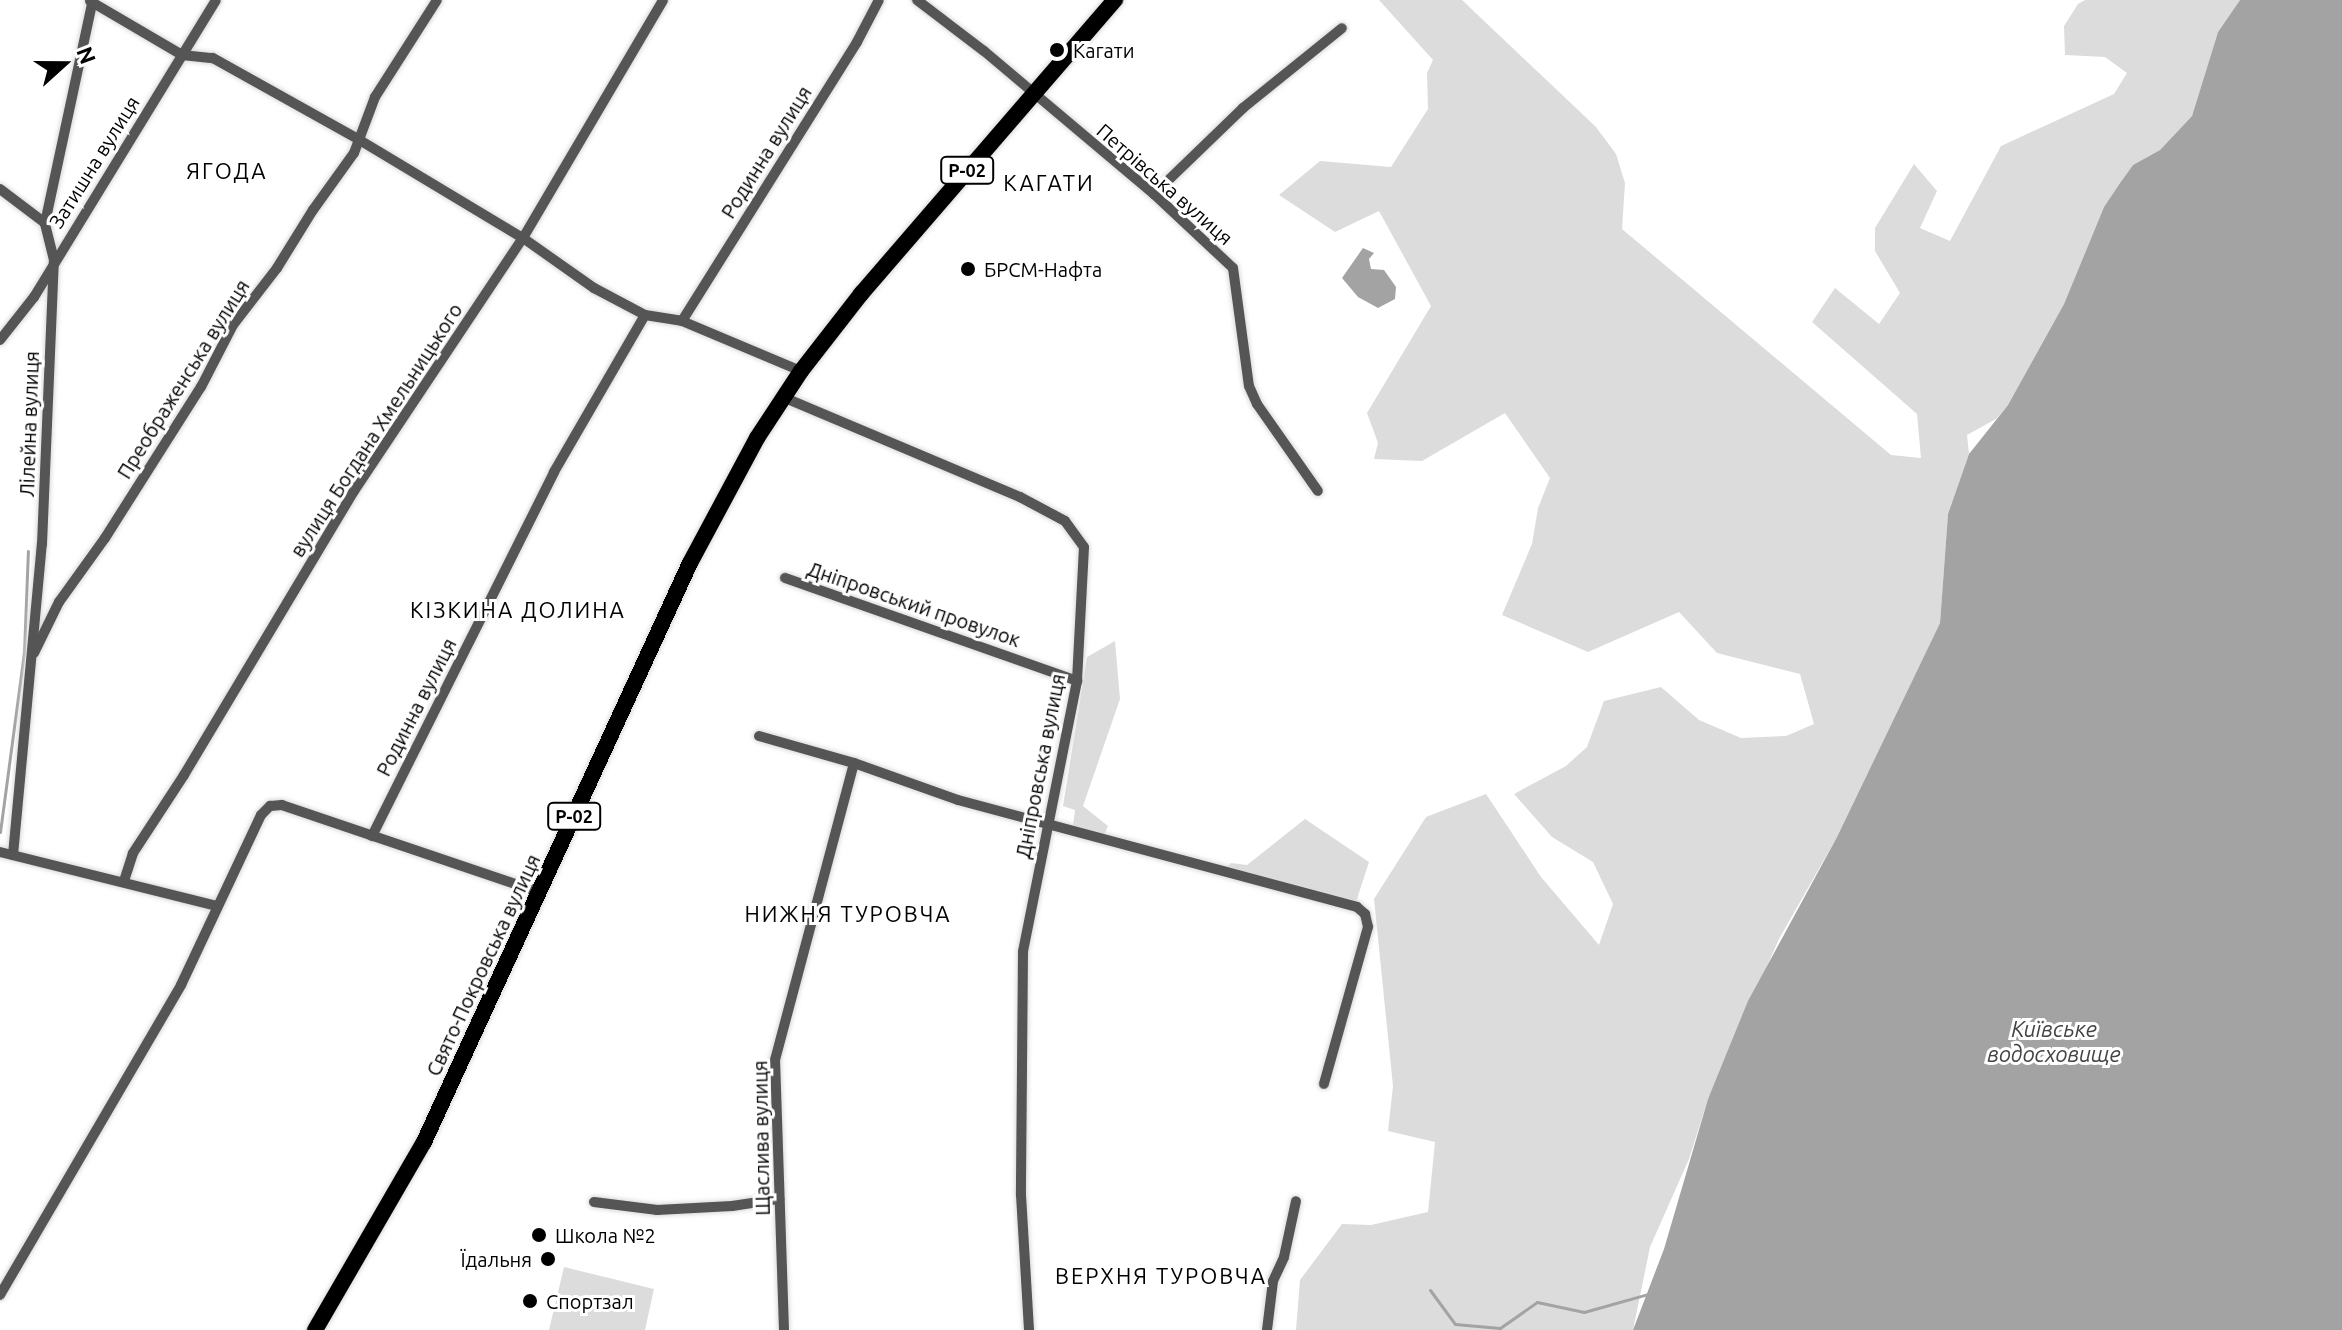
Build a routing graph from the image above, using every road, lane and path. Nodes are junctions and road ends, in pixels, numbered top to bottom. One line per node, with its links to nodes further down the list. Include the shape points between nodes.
1 (216, 0): 9 (street, Затишна вулиця)
2 (437, 0): 11 (street, Преображенська вулиця, via 375,97)
3 (663, 0): 15 (street, вулиця Богдана Хмельницького)
4 (879, 0): 18 (street, Родинна вулиця)
5 (917, 0): 10 (street, Петрівська вулиця, via 984,51)
6 (1115, 0): 10 (main road, Р-02)
7 (92, 1): 9 (street); 14 (street, Лілейна вулиця)
8 (1342, 28): 13 (street, via 1243,108)
9 (182, 55): 11 (street, via 213,58); 16 (street, Затишна вулиця)
10 (1029, 96): 13 (street, Петрівська вулиця); 20 (main road, Свято-Покровська вулиця / Р-02)
11 (358, 139): 15 (street); 24 (street, Преображенська вулиця, via 354,153 277,268 233,325 201,387 59,602)
12 (0, 189): 14 (street)
13 (1154, 194): 22 (street, Петрівська вулиця, via 1233,268 1249,386)
14 (45, 223): 16 (street, Лілейна вулиця)
15 (523, 238): 17 (street, via 594,288); 32 (street, вулиця Богдана Хмельницького, via 354,491 133,853)
16 (54, 260): 19 (street, Затишна вулиця, via 34,297); 24 (street, Лілейна вулиця)
17 (645, 315): 18 (street); 29 (street, Родинна вулиця, via 554,472)
18 (682, 321): 20 (street)
19 (0, 340)
20 (801, 371): 21 (main road, Свято-Покровська вулиця / Р-02)
21 (783, 397): 25 (street, Дніпровська вулиця, via 1065,521 1084,547); 33 (main road, Свято-Покровська вулиця / Р-02, via 690,563)
22 (1318, 491)
23 (785, 578): 25 (street, Дніпровський провулок)
24 (33, 654): 31 (street, Лілейна вулиця)
25 (1077, 681): 28 (street, Дніпровська вулиця)
26 (759, 736): 27 (street)
27 (854, 763): 28 (street, via 958,800); 36 (street, Щаслива вулиця, via 775,1060)
28 (1050, 824): 35 (street, via 1357,907 1365,914 1368,927); 42 (street, Дніпровська вулиця, via 1023,952 1021,1195)
29 (372, 836): 33 (street); 34 (street, via 282,805 270,806)
30 (0, 852): 31 (street)
31 (13, 855): 32 (street)
32 (124, 881): 34 (street)
33 (539, 892): 40 (main road, Свято-Покровська вулиця / Р-02, via 424,1142)
34 (216, 906): 39 (street, via 181,985)
35 (1324, 1084)
36 (779, 1199): 38 (street, via 657,1210); 41 (street, Щаслива вулиця)
37 (1296, 1201): 43 (street, via 1273,1281)
38 (594, 1202)
39 (0, 1295)
40 (315, 1330)
41 (784, 1330)
42 (1029, 1330)
43 (1267, 1330)

